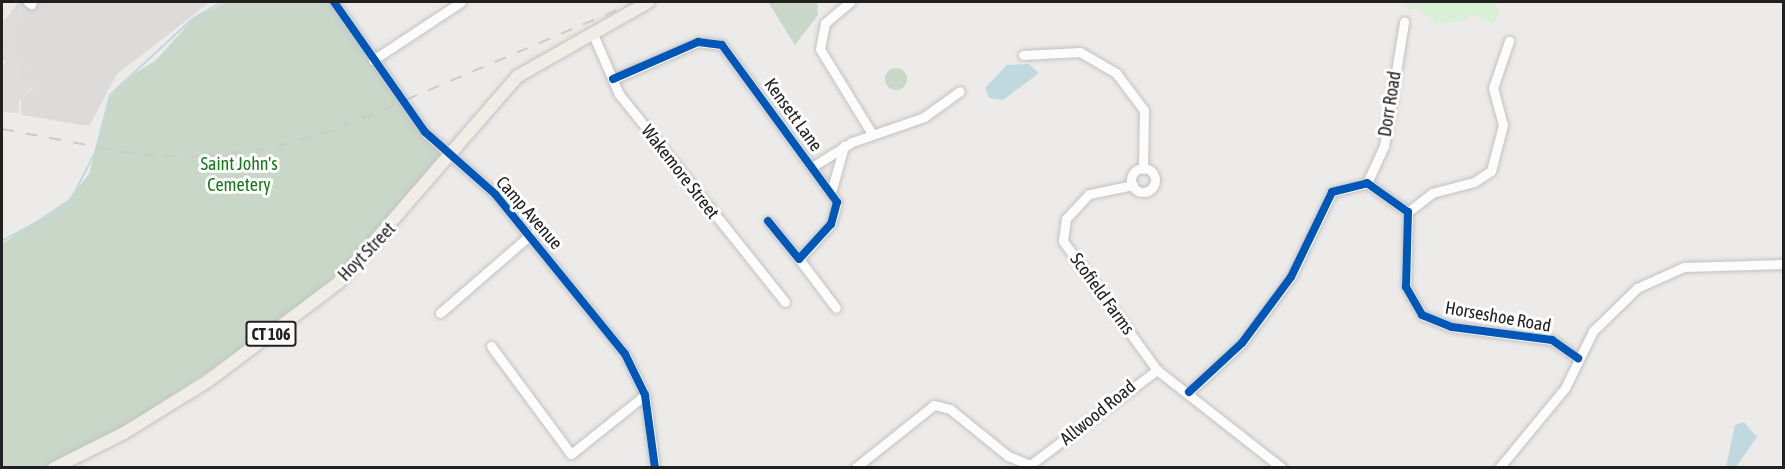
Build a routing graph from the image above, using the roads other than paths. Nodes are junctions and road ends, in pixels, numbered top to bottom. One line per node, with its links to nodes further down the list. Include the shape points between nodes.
1 (334, 2): 9 (street, Camp Avenue)
2 (461, 2): 9 (street)
3 (648, 2): 6 (main road, Hoyt Street / CT 106)
4 (850, 2): 12 (street, via 825,23 820,49)
5 (1404, 22): 17 (street, Dorr Road, via 1383,146)
6 (592, 32): 10 (street, Wakemore Street); 14 (main road, Hoyt Street / CT 106, via 518,76)
7 (1509, 41): 20 (street, via 1493,88 1503,124 1491,171 1474,182 1423,197)
8 (1023, 55): 16 (street, Scofield Farms, via 1080,52 1116,73 1144,110)
9 (373, 60): 14 (street, Camp Avenue, via 425,132)
10 (613, 79): 15 (street, Kensett Lane, via 698,42 716,41); 25 (street, Wakemore Street, via 624,101)
11 (960, 91): 12 (street, Kensett Lane, via 924,117)
12 (872, 134): 13 (street, Kensett Lane)
13 (844, 146): 15 (street, Kensett Lane); 19 (street, Kensett Lane)
14 (450, 153): 22 (street, Camp Avenue); 33 (main road, Hoyt Street / CT 106, via 416,200 338,283 208,381 124,433)
15 (812, 167): 19 (street, Kensett Lane)
16 (1143, 169): 18 (street, via 1134,174); 18 (street, Scofield Farms, via 1154,176 1153,187 1142,192)
17 (1367, 183): 20 (street); 31 (street, via 1332,192 1291,277 1242,343)
18 (1133, 184): 30 (street, Scofield Farms, via 1089,194 1066,219 1063,241)
19 (832, 189): 23 (street, Kensett Lane, via 836,215)
20 (1408, 212): 29 (street, Horseshoe Road, via 1406,287 1422,315 1452,327 1541,337)
21 (768, 220): 23 (street)
22 (530, 235): 27 (street); 32 (street, Camp Avenue, via 625,354)
23 (799, 259): 26 (street)
24 (1784, 264): 29 (street, via 1691,266 1651,280 1607,315)
25 (785, 302)
26 (836, 308)
27 (440, 313)
28 (491, 346): 32 (street, via 571,454)
29 (1578, 358): 37 (street, via 1565,388)
30 (1157, 370): 31 (street); 35 (street, Allwood Road, via 1030,465 1008,456 950,409 934,405)
31 (1189, 392): 36 (street)
32 (645, 395): 34 (street, Camp Avenue)
33 (54, 468)
34 (655, 468)
35 (855, 468)
36 (1282, 468)
37 (1499, 468)

